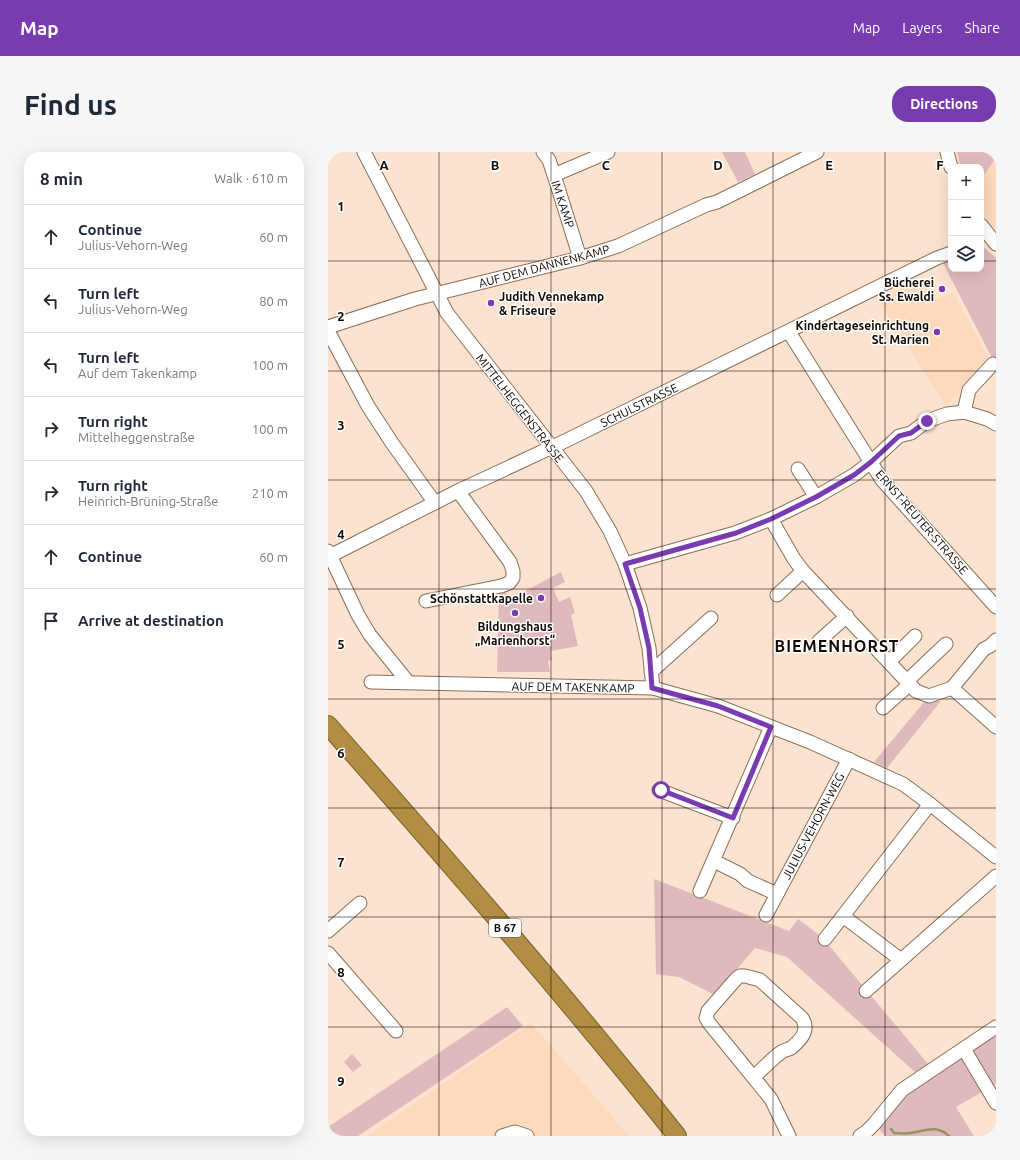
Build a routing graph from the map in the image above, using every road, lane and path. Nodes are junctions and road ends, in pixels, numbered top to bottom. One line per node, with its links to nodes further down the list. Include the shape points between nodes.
1 (364, 152): 12 (street, MITTELHEGGENSTRASSE)
2 (544, 152): 7 (street, IM KAMP)
3 (608, 152): 7 (street)
4 (817, 152): 11 (street, AUF DEM DANNENKAMP, via 717,202 618,246)
5 (947, 152): 6 (street)
6 (950, 164)
7 (554, 175): 11 (street, IM KAMP)
8 (984, 229): 9 (street)
9 (991, 239)
10 (948, 254): 15 (street, SCHULSTRASSE)
11 (580, 258): 12 (street, AUF DEM DANNENKAMP)
12 (436, 294): 13 (street, AUF DEM DANNENKAMP); 19 (street, MITTELHEGGENSTRASSE, via 447,313)
13 (328, 327)
14 (328, 330): 24 (street, via 368,406)
15 (789, 332): 19 (street, SCHULSTRASSE); 20 (street, ERNST-REUTER-STRASSE)
16 (993, 364): 17 (street, via 969,390)
17 (964, 412): 18 (street); 20 (street, via 947,414 927,421 911,433 899,436)
18 (996, 424)
19 (551, 447): 22 (street, SCHULSTRASSE); 27 (street, MITTELHEGGENSTRASSE, via 586,491 610,531)
20 (871, 462): 23 (street); 31 (street, ERNST-REUTER-STRASSE, via 882,480)
21 (798, 469): 23 (street)
22 (458, 491): 24 (street, SCHULSTRASSE); 30 (street, via 510,562 513,578 509,583 500,586)
23 (816, 497): 25 (street)
24 (435, 503): 26 (street, SCHULSTRASSE)
25 (771, 519): 27 (street, via 736,533); 28 (street)
26 (329, 555): 41 (street, via 370,635)
27 (625, 564): 39 (street, MITTELHEGGENSTRASSE, via 640,608 649,648)
28 (803, 571): 29 (street); 32 (street)
29 (777, 595)
30 (426, 601)
31 (996, 607)
32 (847, 616): 36 (street); 38 (street)
33 (711, 618): 39 (street)
34 (915, 636): 38 (street)
35 (996, 640): 44 (street, via 984,649)
36 (819, 641)
37 (946, 644): 42 (street)
38 (889, 662): 42 (street)
39 (651, 672): 43 (street, MITTELHEGGENSTRASSE)
40 (371, 682): 41 (street, AUF DEM TAKENKAMP)
41 (408, 682): 43 (street, AUF DEM TAKENKAMP)
42 (908, 682): 44 (street, via 916,691 929,696); 45 (street)
43 (652, 688): 47 (street, AUF DEM TAKENKAMP, via 718,706)
44 (952, 688): 48 (street)
45 (883, 708)
46 (328, 725): 75 (highway, B 67, via 462,878)
47 (771, 727): 50 (street, AUF DEM TAKENKAMP); 53 (street)
48 (996, 727)
49 (328, 735): 74 (highway, B 67, via 458,883 602,1055)
50 (849, 759): 52 (street, AUF DEM TAKENKAMP, via 902,784); 58 (street, JULIUS-VEHORN-WEG)
51 (659, 790): 53 (street)
52 (930, 804): 54 (street, AUF DEM TAKENKAMP); 61 (street)
53 (733, 818): 55 (street)
54 (996, 857)
55 (714, 861): 57 (street); 58 (street, JULIUS-VEHORN-WEG)
56 (996, 876): 65 (street)
57 (700, 891)
58 (777, 894): 60 (street, JULIUS-VEHORN-WEG)
59 (360, 903): 62 (street)
60 (766, 915)
61 (843, 916): 63 (street); 65 (street)
62 (328, 932)
63 (825, 939)
64 (328, 953): 68 (street)
65 (901, 960): 66 (street)
66 (866, 991)
67 (996, 1027): 69 (street)
68 (396, 1031)
69 (964, 1049): 71 (street); 77 (street, via 902,1090 874,1124)
70 (754, 1077): 70 (street, via 706,1018 708,1011 740,976 760,980 806,1023 804,1034 791,1048 781,1052); 76 (street, via 771,1099)
71 (996, 1103)
72 (502, 1136): 73 (street, via 515,1132)
73 (527, 1136)
74 (666, 1136)
75 (677, 1136)
76 (789, 1136)
77 (860, 1136)

